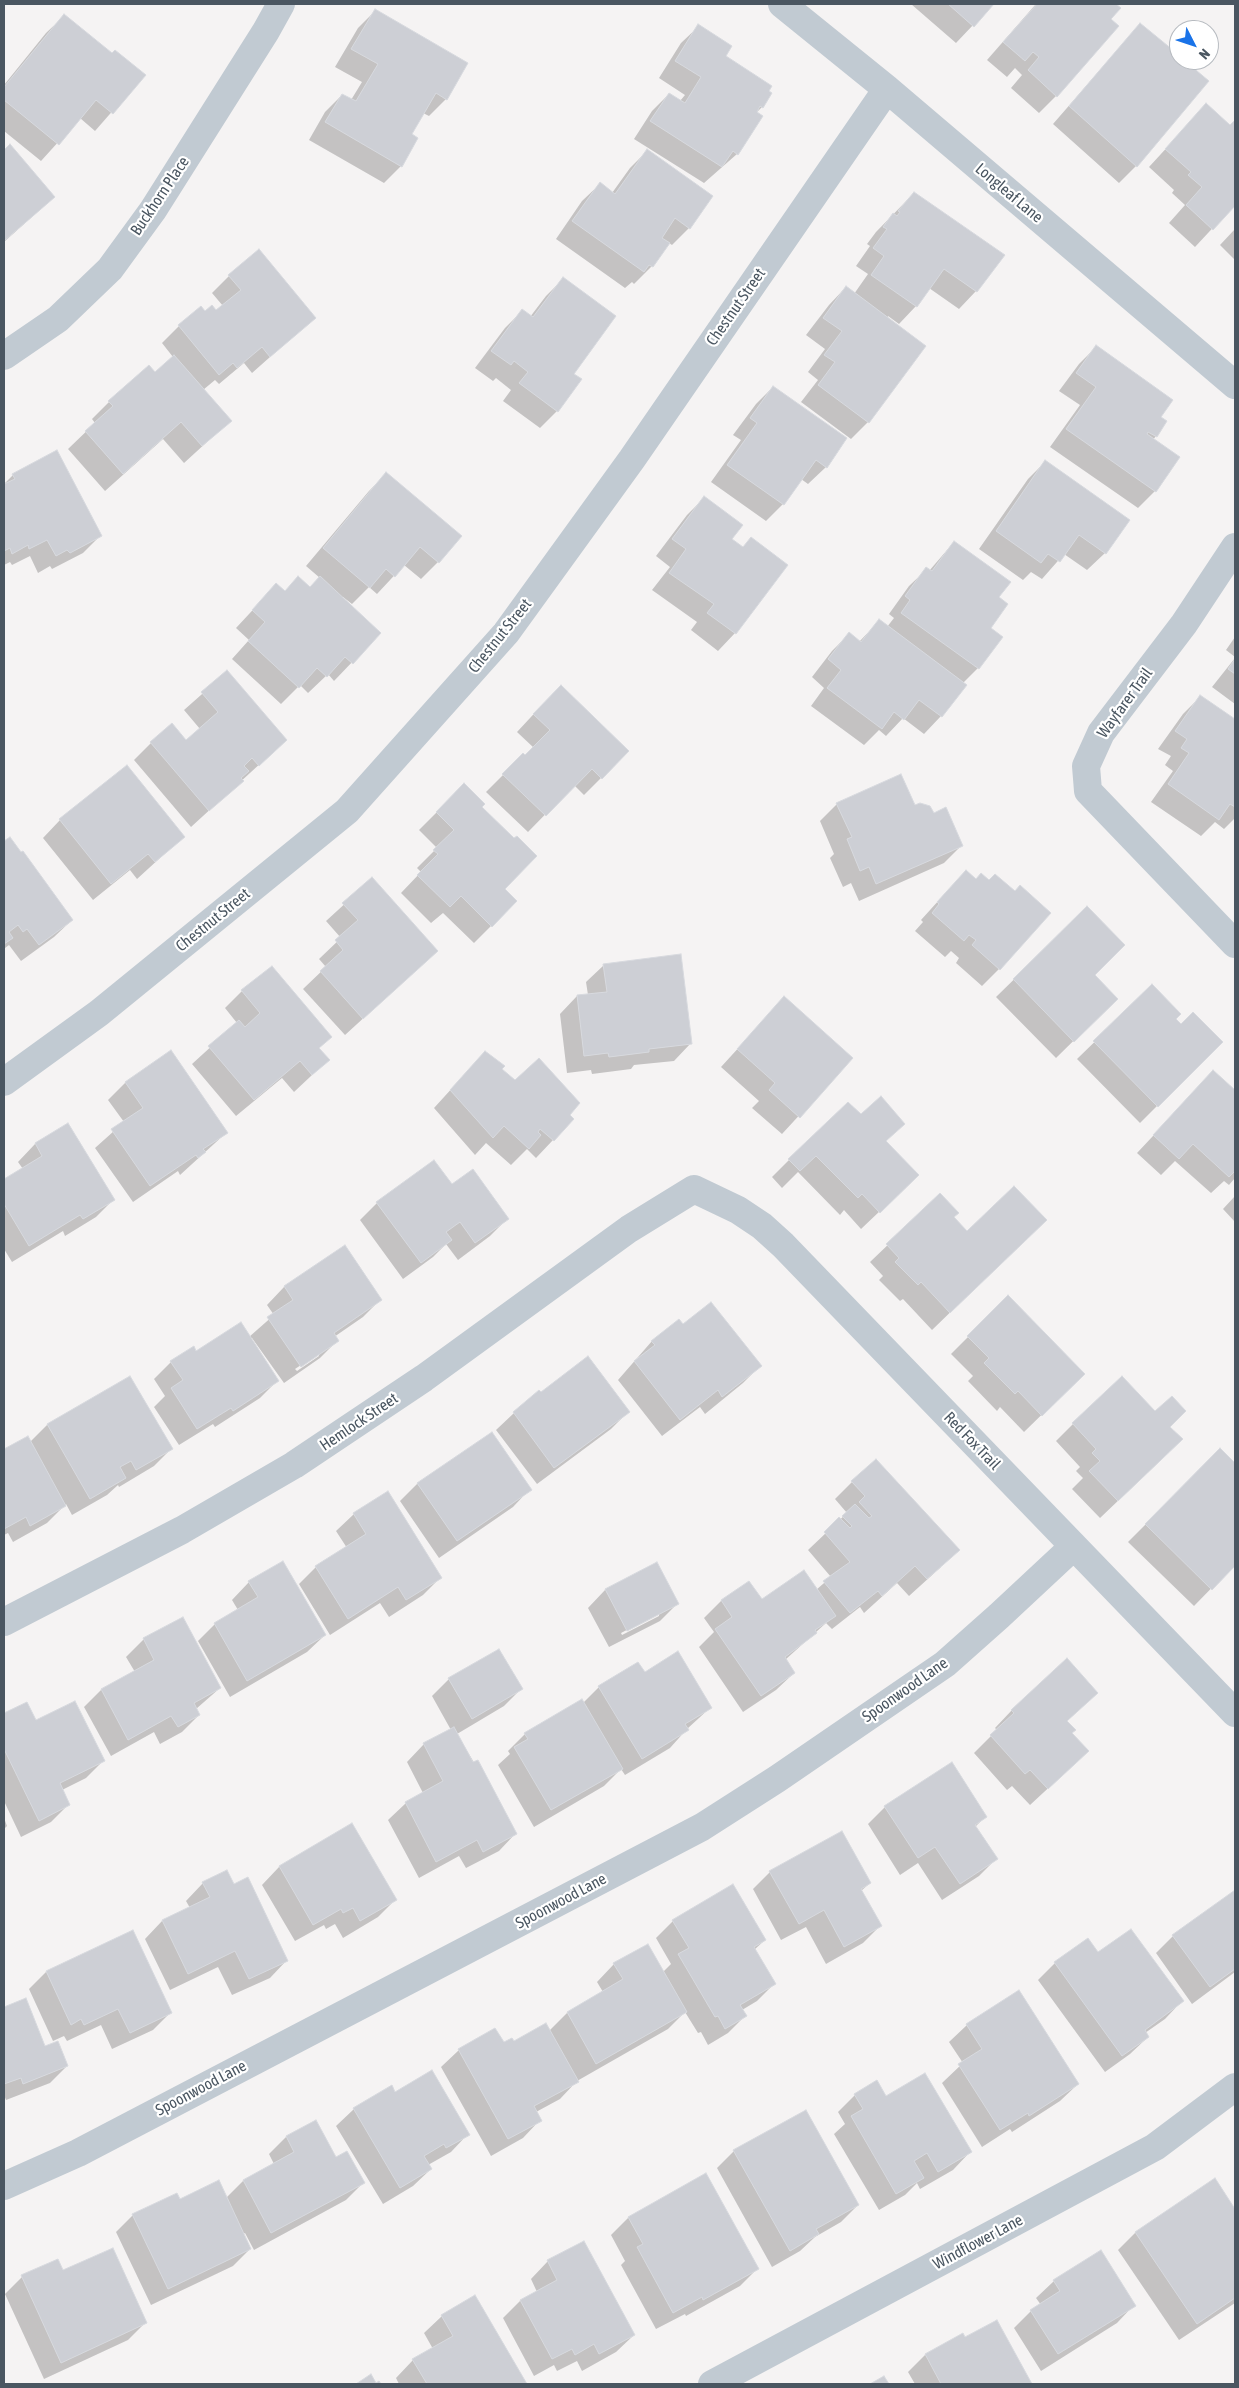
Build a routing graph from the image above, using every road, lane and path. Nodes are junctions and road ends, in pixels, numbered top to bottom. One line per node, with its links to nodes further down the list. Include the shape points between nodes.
1 (281, 4): 4 (street, Buckhorn Place, via 153,210 110,268 58,319)
2 (782, 4): 3 (street, Longleaf Lane)
3 (887, 89): 5 (street, Longleaf Lane); 8 (street, Chestnut Street, via 632,460 506,633 347,810 99,1013)
4 (4, 356)
5 (1235, 385)
6 (1235, 547): 7 (street, Wayfarer Trail, via 1184,624 1101,733 1086,766 1088,791)
7 (1235, 944)
8 (4, 1082)
9 (694, 1189): 10 (street, Red Fox Trail, via 738,1210 783,1244); 11 (street, Hemlock Street, via 629,1229 424,1378 294,1465 182,1530)
10 (1072, 1547): 12 (street, Red Fox Trail); 14 (street, Spoonwood Lane, via 945,1664 702,1827 78,2153)
11 (4, 1622)
12 (1235, 1713)
13 (1235, 2087): 15 (street, Windflower Lane, via 1155,2147)
14 (4, 2186)
15 (712, 2384)

